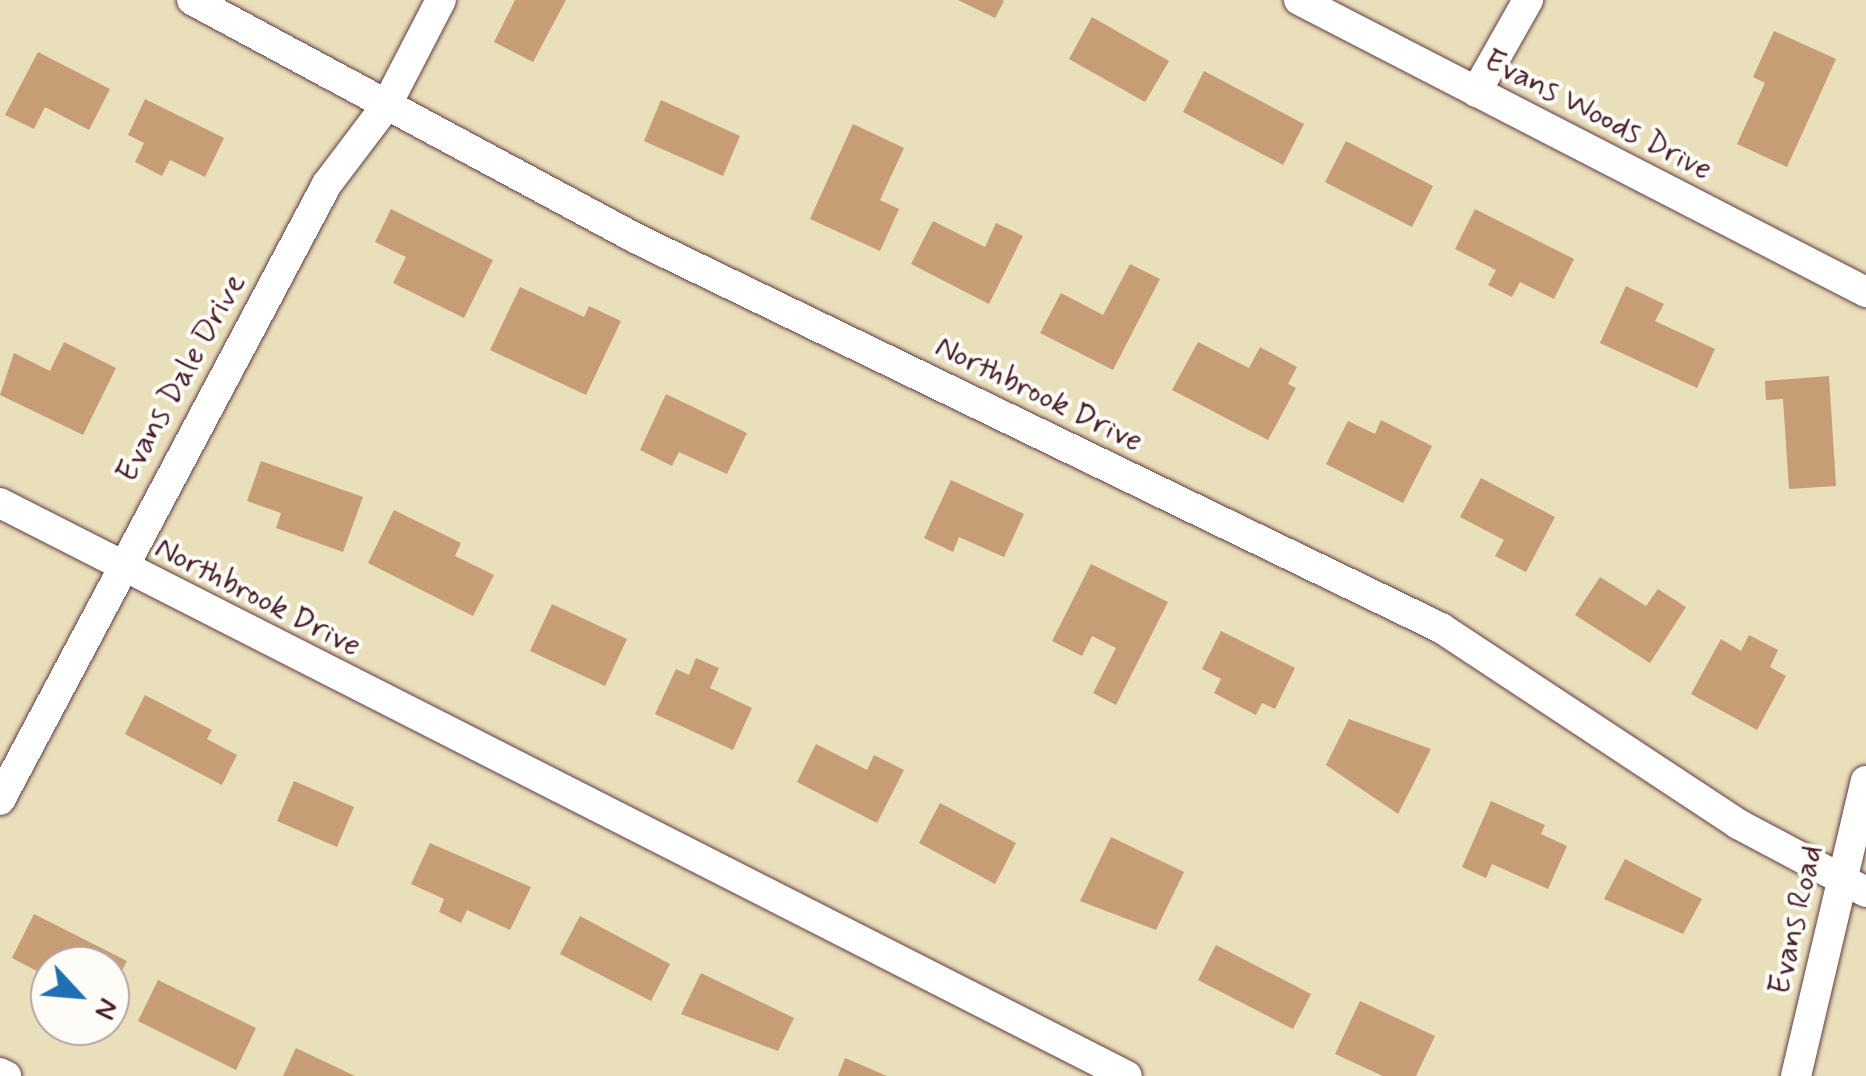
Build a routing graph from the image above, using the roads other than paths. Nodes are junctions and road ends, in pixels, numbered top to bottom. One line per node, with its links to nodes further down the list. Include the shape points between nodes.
1 (192, 0): 6 (street, Northbrook Drive)
2 (441, 0): 6 (street, Evans Dale Drive)
3 (1298, 0): 5 (street, Evans Woods Drive)
4 (1528, 0): 5 (street)
5 (1476, 92): 7 (street, Evans Woods Drive)
6 (386, 106): 9 (street, Evans Dale Drive, via 327,184); 12 (street, Northbrook Drive, via 638,239 1441,628 1599,737)
7 (1866, 292)
8 (0, 502): 9 (street, Northbrook Drive)
9 (119, 566): 11 (street, Evans Dale Drive); 13 (street, Northbrook Drive)
10 (1866, 781): 12 (street, Evans Road)
11 (0, 800)
12 (1853, 885): 14 (street, Evans Road)
13 (1127, 1076)
14 (1796, 1076)

